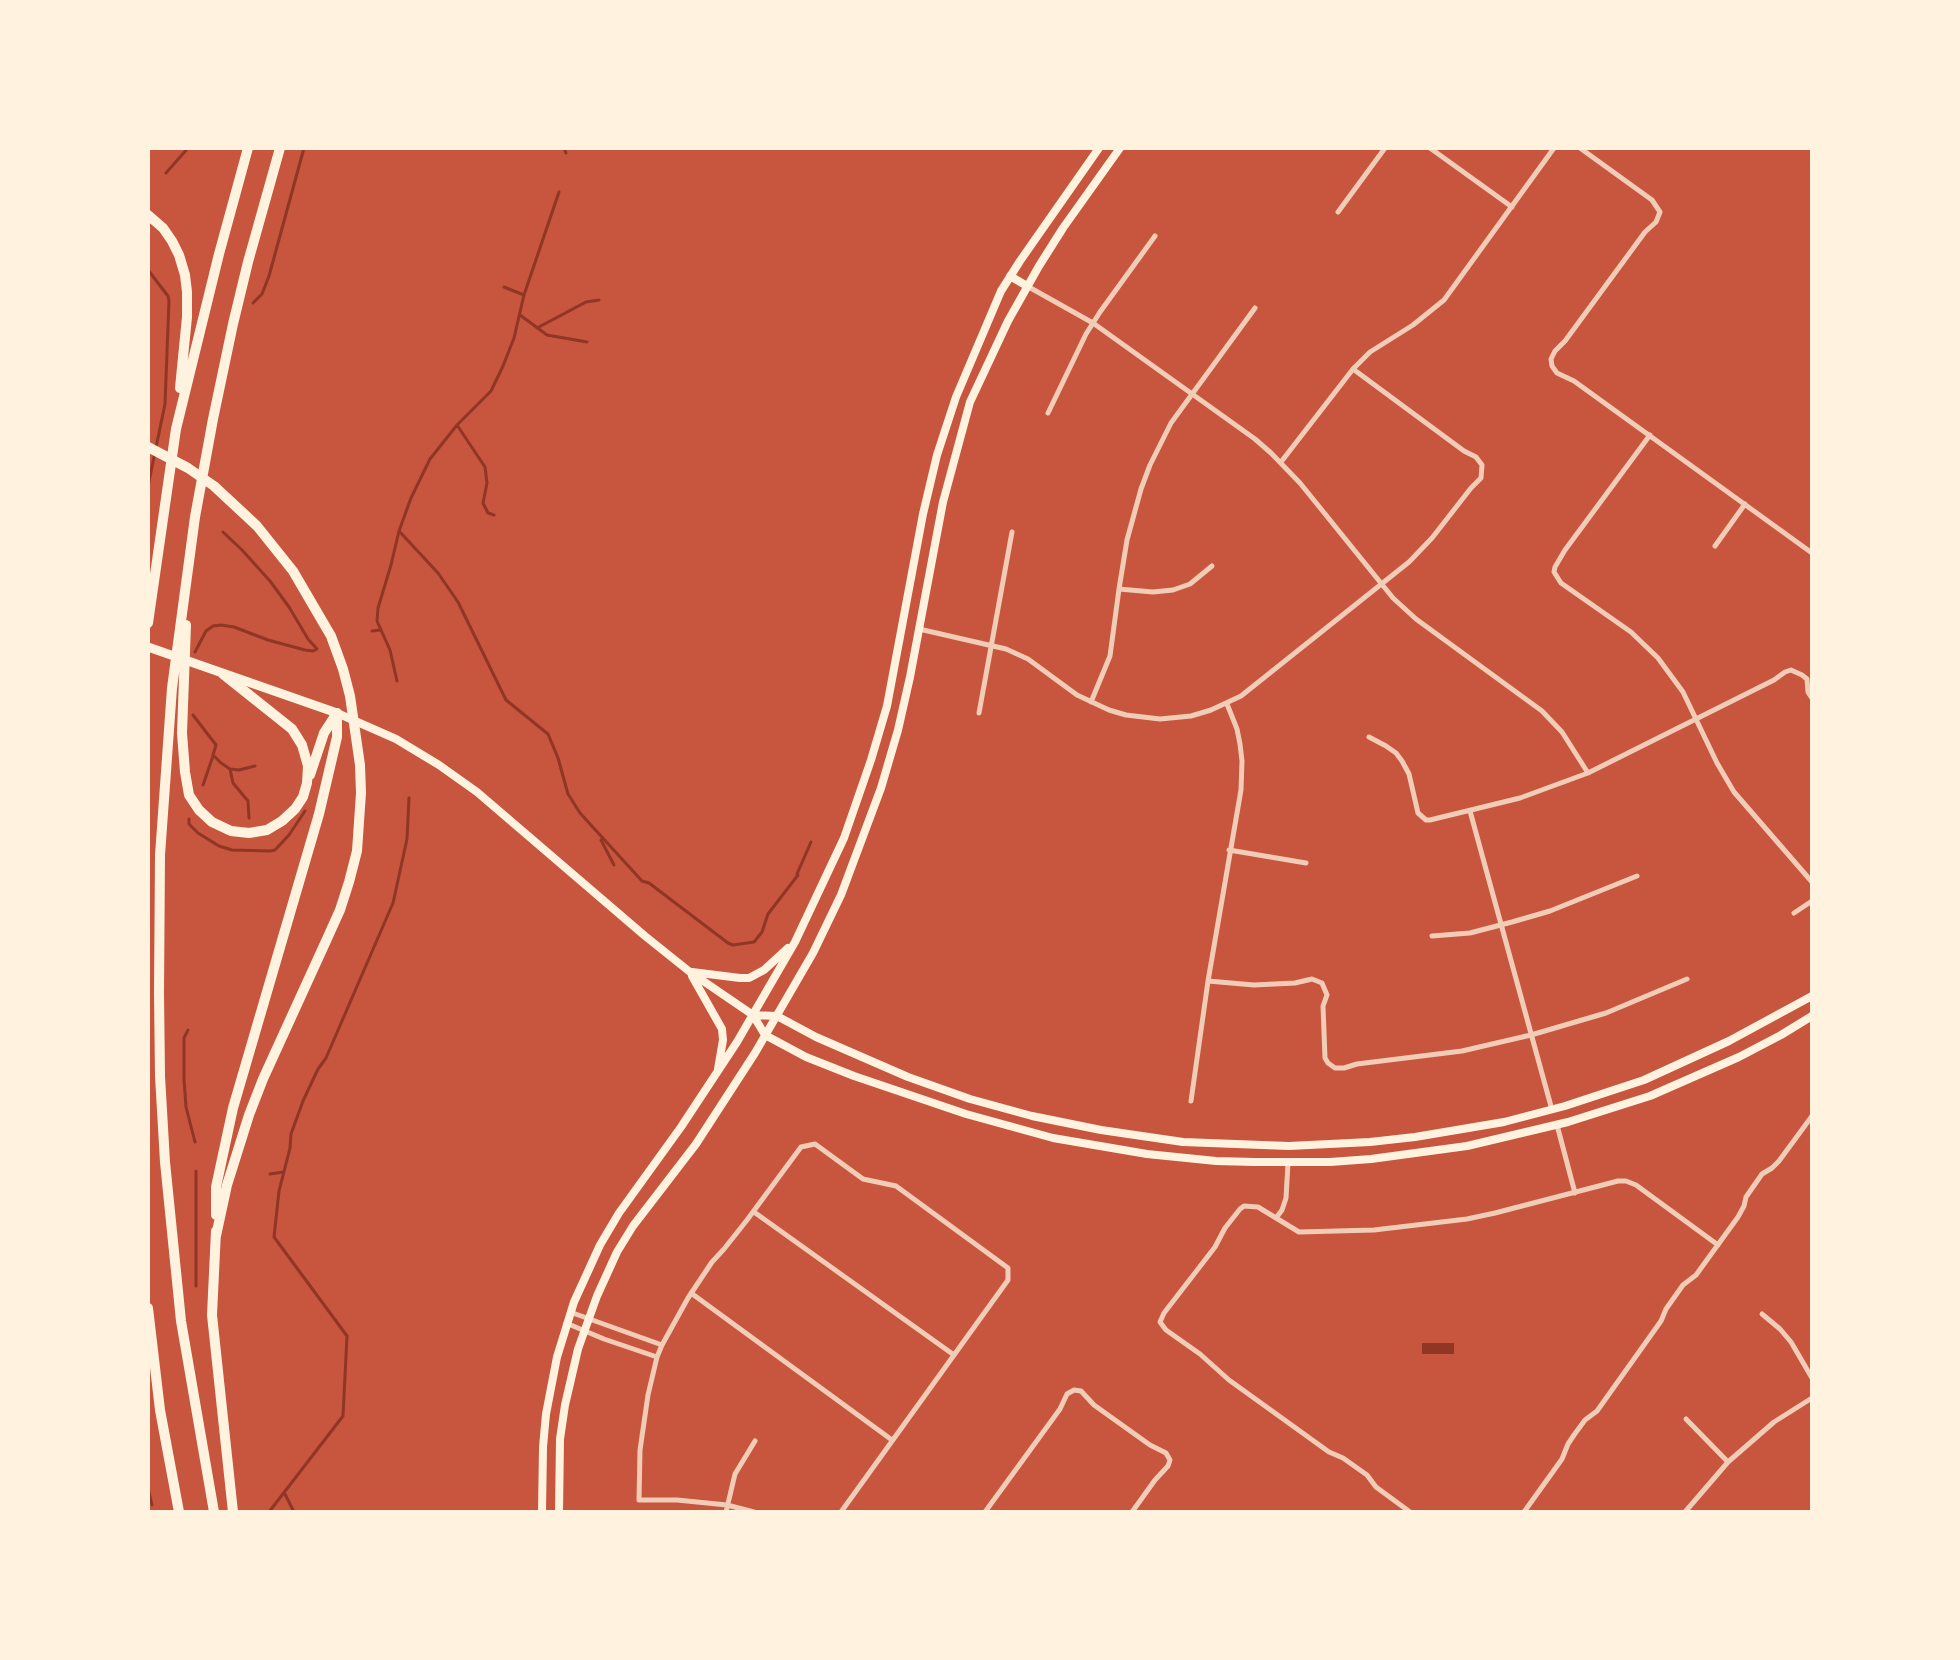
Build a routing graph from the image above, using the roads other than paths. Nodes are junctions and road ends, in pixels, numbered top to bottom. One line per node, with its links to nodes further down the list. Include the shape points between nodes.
1 (248, 148): 20 (highway)
2 (280, 148): 28 (highway, via 224,364)
3 (1099, 148): 13 (main road)
4 (1120, 148): 14 (main road)
5 (1385, 148): 10 (street)
6 (1430, 148): 9 (street)
7 (1554, 148): 9 (street)
8 (1580, 148): 21 (street, via 1652,200 1660,212 1555,351 1551,363 1557,373)
9 (1512, 207): 17 (street, via 1444,300 1370,352)
10 (1338, 212)
11 (148, 214): 20 (highway, via 172,241 187,292)
12 (1155, 236): 16 (street)
13 (1010, 276): 14 (main road); 33 (main road, via 963,378 943,434 922,514)
14 (1027, 286): 16 (street); 34 (main road, via 970,402 943,502)
15 (1255, 308): 18 (street)
16 (1093, 323): 18 (street); 19 (street)
17 (1353, 369): 23 (street); 30 (street, via 1476,457 1483,468 1480,480 1432,538)
18 (1192, 394): 23 (street); 31 (street, via 1168,429 1141,489)
19 (1048, 413)
20 (177, 429): 32 (highway)
21 (1650, 435): 24 (street); 43 (street, via 1565,550 1554,572 1561,583 1650,648 1675,680)
22 (148, 447): 75 (highway, via 214,486 238,507 293,571 332,636 350,696 360,765 357,851 340,910 249,1115)
23 (1281, 462): 30 (street)
24 (1745, 504): 26 (street); 27 (street)
25 (1012, 532): 35 (street)
26 (1715, 546)
27 (1812, 553)
28 (188, 564): 46 (highway, via 182,733 189,795 212,822 231,831 249,833 267,830 282,821 303,797); 95 (highway, via 172,688 160,855 160,1076 181,1322)
29 (1212, 566): 31 (street, via 1190,584 1173,590)
30 (1381, 585): 40 (street); 45 (street, via 1416,619 1542,711 1562,732)
31 (1119, 589): 39 (street, via 1110,656)
32 (148, 623)
33 (902, 627): 34 (main road); 56 (main road, via 886,706 857,804)
34 (919, 629): 35 (street); 62 (main road, via 896,739 848,879)
35 (992, 644): 39 (street, via 1028,659); 42 (street)
36 (148, 647): 37 (main road)
37 (223, 674): 41 (main road); 46 (highway, via 292,729 302,745)
38 (1812, 698): 43 (street, via 1807,679 1791,670)
39 (1091, 702): 40 (street, via 1126,715 1160,719 1191,716)
40 (1227, 704): 48 (street, via 1237,729 1242,761)
41 (338, 713): 46 (highway, via 324,733); 57 (main road, via 396,739 477,792); 75 (highway, via 337,737 319,814 224,1146 216,1187)
42 (979, 713)
43 (1696, 718): 45 (street); 51 (street, via 1734,792)
44 (1369, 737): 47 (street, via 1396,753 1402,762 1421,817 1430,820)
45 (1588, 773): 47 (street, via 1536,793)
46 (308, 783)
47 (1470, 811): 54 (street)
48 (1229, 850): 49 (street); 59 (street)
49 (1306, 863)
50 (1637, 876): 54 (street, via 1550,911)
51 (1812, 882)
52 (1812, 902): 53 (street)
53 (1794, 913)
54 (1501, 925): 55 (street, via 1470,933); 65 (street)
55 (1432, 936)
56 (795, 942): 57 (main road, via 753,977); 61 (main road)
57 (690, 972): 61 (main road); 66 (main road, via 722,1029)
58 (1687, 979): 65 (street, via 1606,1013)
59 (1208, 981): 65 (street, via 1254,985 1312,978 1322,983 1327,995 1323,1006 1324,1052 1335,1068 1462,1051); 67 (street)
60 (1812, 996): 68 (main road, via 1729,1041 1644,1080)
61 (753, 1015): 62 (main road); 64 (main road); 66 (main road)
62 (777, 1016): 64 (main road); 68 (main road, via 864,1059 970,1099 1057,1122 1161,1139 1254,1146 1370,1142 1465,1129)
63 (1812, 1016): 70 (main road, via 1694,1078 1640,1100)
64 (765, 1035): 71 (main road, via 806,1057 864,1079 966,1114 1053,1138 1181,1158); 81 (main road, via 696,1144 633,1226)
65 (1531, 1035): 68 (street)
66 (717, 1072): 79 (main road, via 609,1228)
67 (1191, 1101)
68 (1552, 1110): 70 (main road)
69 (1812, 1116): 76 (street, via 1779,1161 1762,1174)
70 (1557, 1125): 71 (main road, via 1418,1154); 72 (street)
71 (1288, 1163): 74 (street, via 1287,1198)
72 (1575, 1193): 74 (street, via 1467,1219 1374,1230 1299,1232); 76 (street, via 1618,1181 1633,1183)
73 (754, 1212): 77 (street); 85 (street); 85 (street, via 801,1147 815,1144 863,1179 896,1186 1008,1268 1008,1280)
74 (1276, 1218): 103 (street, via 1258,1207 1240,1209 1160,1322 1229,1380 1329,1452 1344,1458)
75 (216, 1236): 96 (highway, via 212,1315)
76 (1718, 1245): 104 (street, via 1696,1275 1683,1285 1597,1411 1574,1435 1562,1459)
77 (691, 1293): 84 (street); 90 (street)
78 (148, 1308): 94 (highway)
79 (570, 1312): 81 (street); 82 (main road)
80 (1762, 1314): 87 (street, via 1791,1342)
81 (588, 1318): 83 (main road); 84 (street)
82 (566, 1323): 83 (street); 97 (main road, via 546,1414)
83 (583, 1330): 86 (street); 98 (main road, via 560,1439)
84 (662, 1345): 86 (street)
85 (954, 1354): 90 (street)
86 (657, 1357): 93 (street, via 640,1450 639,1500 677,1500)
87 (1812, 1378)
88 (1812, 1398): 92 (street, via 1774,1422)
89 (1686, 1419): 92 (street)
90 (892, 1440): 100 (street)
91 (755, 1442): 93 (street, via 735,1474)
92 (1728, 1462): 105 (street)
93 (727, 1508): 99 (street)
94 (178, 1512)
95 (214, 1512)
96 (233, 1512)
97 (542, 1512)
98 (559, 1512)
99 (754, 1512)
100 (841, 1512)
101 (986, 1512): 102 (street, via 1067,1394 1074,1390 1081,1391 1094,1405 1166,1453 1170,1460)
102 (1132, 1512)
103 (1410, 1512)
104 (1524, 1512)
105 (1685, 1512)

